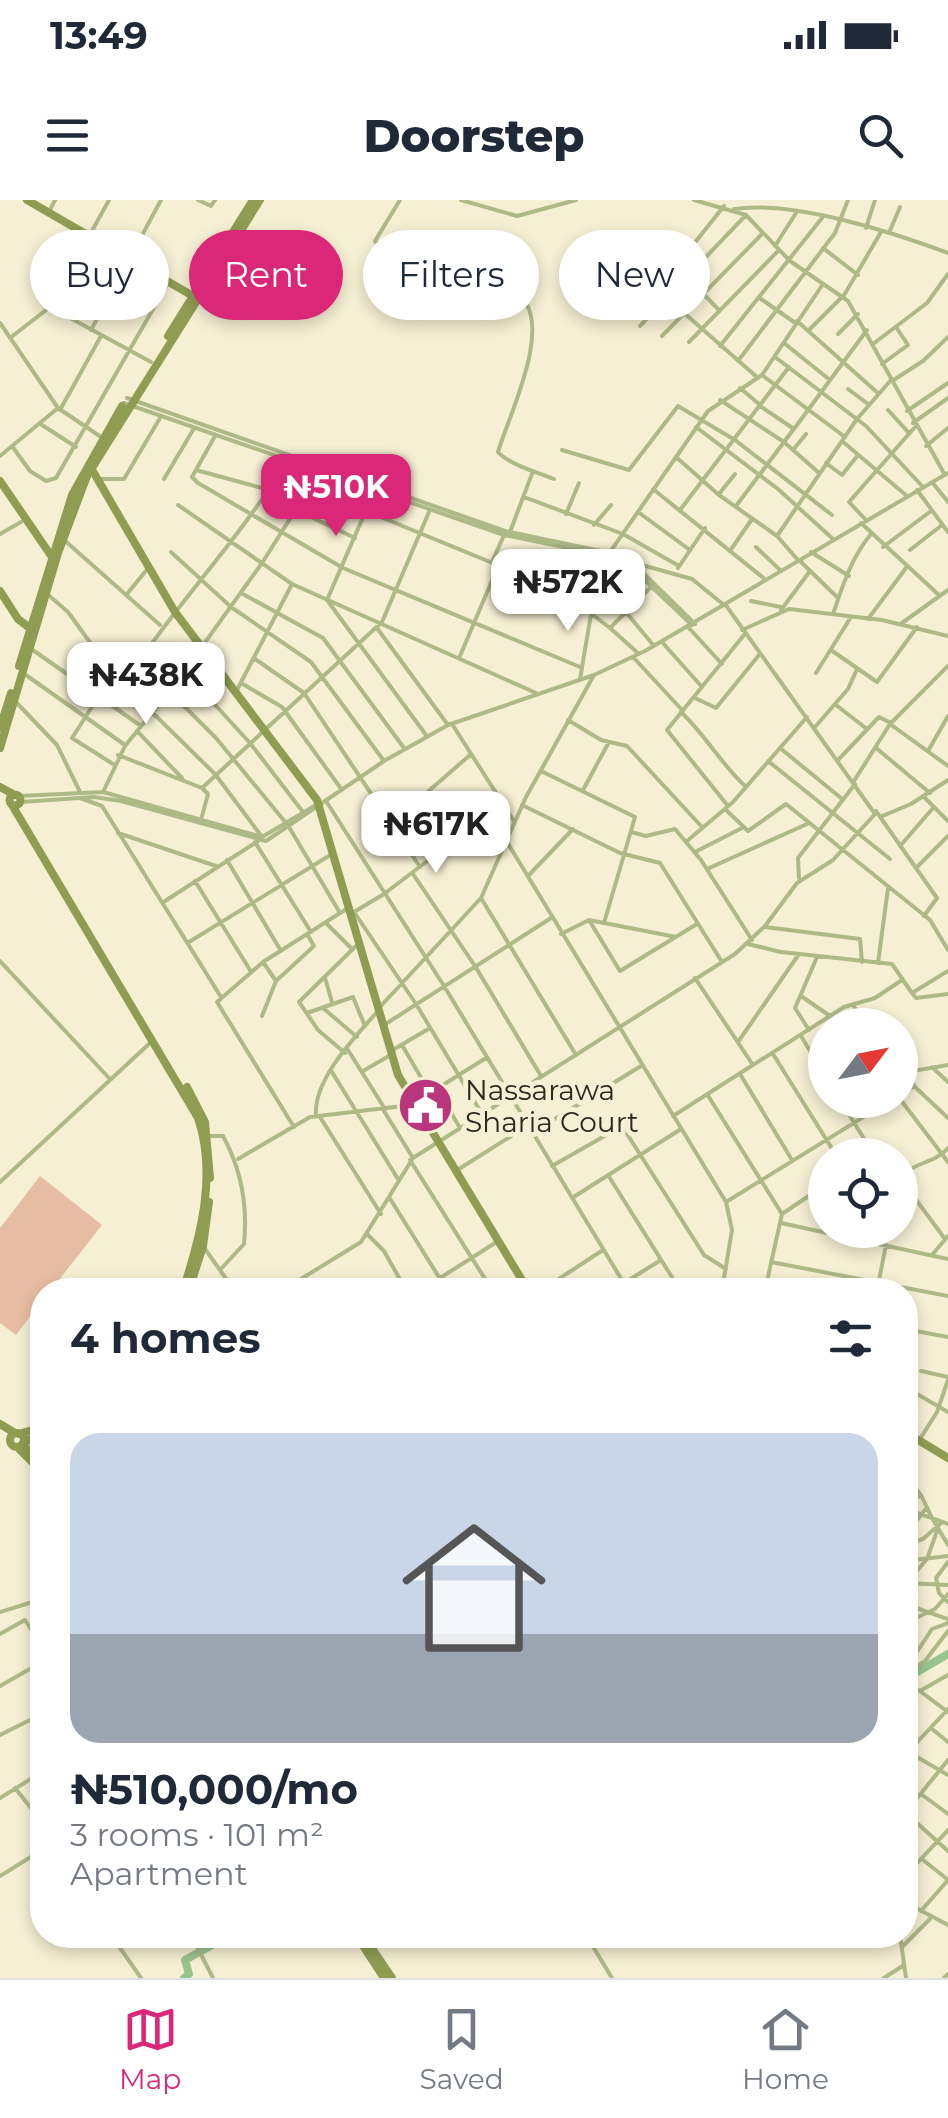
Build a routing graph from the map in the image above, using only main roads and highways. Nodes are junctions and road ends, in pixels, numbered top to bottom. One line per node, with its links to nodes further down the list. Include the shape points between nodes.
1 (27, 200): 4 (main road)
2 (257, 200): 3 (main road); 6 (main road)
3 (237, 230)
4 (189, 293)
5 (189, 302): 6 (main road)
6 (128, 402): 7 (main road); 10 (main road, via 72,495)
7 (91, 468): 10 (main road); 19 (main road, via 175,612 239,687)
8 (0, 480): 10 (main road)
9 (0, 488): 10 (main road)
10 (53, 560): 13 (main road); 13 (main road)
11 (0, 590): 13 (main road)
12 (0, 598): 13 (main road)
13 (31, 633): 14 (main road); 15 (main road)
14 (0, 728)
15 (0, 748)
16 (0, 787): 18 (main road)
17 (0, 795): 18 (main road)
18 (16, 800): 23 (main road); 23 (main road, via 197,1103)
19 (319, 804): 20 (main road); 20 (main road)
20 (349, 912): 21 (main road); 21 (main road)
21 (378, 1010): 22 (main road); 22 (main road)
22 (390, 1054): 24 (main road)
23 (206, 1137): 25 (main road, via 201,1234); 26 (main road, via 209,1209)
24 (435, 1143): 27 (main road); 28 (main road)
25 (189, 1278)
26 (191, 1278)
27 (518, 1278)
28 (519, 1278)
29 (0, 1427): 32 (main road)
30 (30, 1435): 32 (main road)
31 (918, 1439): 35 (main road)
32 (16, 1441): 33 (main road); 34 (main road)
33 (0, 1447)
34 (30, 1456)
35 (948, 1458)
36 (368, 1948): 37 (main road)
37 (388, 1978)

